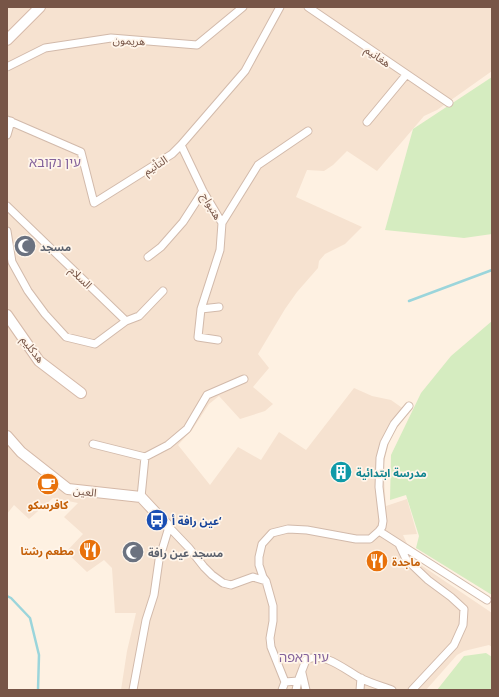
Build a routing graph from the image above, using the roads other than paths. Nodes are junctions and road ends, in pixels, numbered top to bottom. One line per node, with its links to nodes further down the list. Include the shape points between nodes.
1 (40, 7): 5 (street)
2 (243, 7): 6 (street, هريمون, via 197,45 111,38 45,48)
3 (280, 7): 13 (street, التأنيم, via 246,71)
4 (308, 7): 7 (street, هغانيم)
5 (7, 40)
6 (7, 67)
7 (406, 75): 8 (street, هغانيم); 10 (street)
8 (449, 103)
9 (9, 120): 12 (street); 13 (street, التأنيم, via 80,152 94,203 172,154)
10 (367, 122)
11 (308, 131): 16 (street, via 258,165)
12 (7, 135)
13 (181, 145): 14 (street, هتبواح)
14 (203, 191): 16 (street, هتبواح); 18 (street, via 183,222 161,247)
15 (7, 206): 23 (street, السلام)
16 (222, 222): 21 (street, هتبواح, via 220,250)
17 (7, 231): 23 (street, via 12,262 28,291 66,337 95,344)
18 (148, 257)
19 (164, 291): 23 (street, via 139,316)
20 (219, 307): 21 (street)
21 (201, 309): 24 (street, هتبواح, via 198,337)
22 (7, 316): 26 (street, هدكليم, via 40,360)
23 (126, 321)
24 (218, 340)
25 (244, 379): 30 (street, via 207,395 187,428 168,445)
26 (81, 393)
27 (409, 406): 33 (street, via 394,424 384,443 380,458 379,487 383,521)
28 (7, 436): 31 (street, العين, via 21,452 68,489)
29 (93, 444): 30 (street)
30 (145, 458): 31 (street)
31 (141, 497): 32 (street)
32 (169, 527): 35 (street, via 204,567 223,582 231,584 253,577); 41 (street, via 159,560)
33 (380, 531): 34 (street); 35 (street, via 370,539 356,540 307,530 288,529 272,533 262,544 259,557 259,565)
34 (399, 544): 36 (street); 47 (street, via 406,559 464,609 463,625 454,645)
35 (266, 581): 40 (street, via 273,606 271,647)
36 (487, 600)
37 (302, 673): 38 (street, via 306,660 313,656 334,662); 39 (street); 44 (street)
38 (361, 678): 45 (street); 46 (street)
39 (298, 681): 40 (street); 43 (street)
40 (285, 682): 42 (street)
41 (133, 690)
42 (282, 690)
43 (296, 690)
44 (306, 690)
45 (360, 690)
46 (392, 690)
47 (412, 690)

